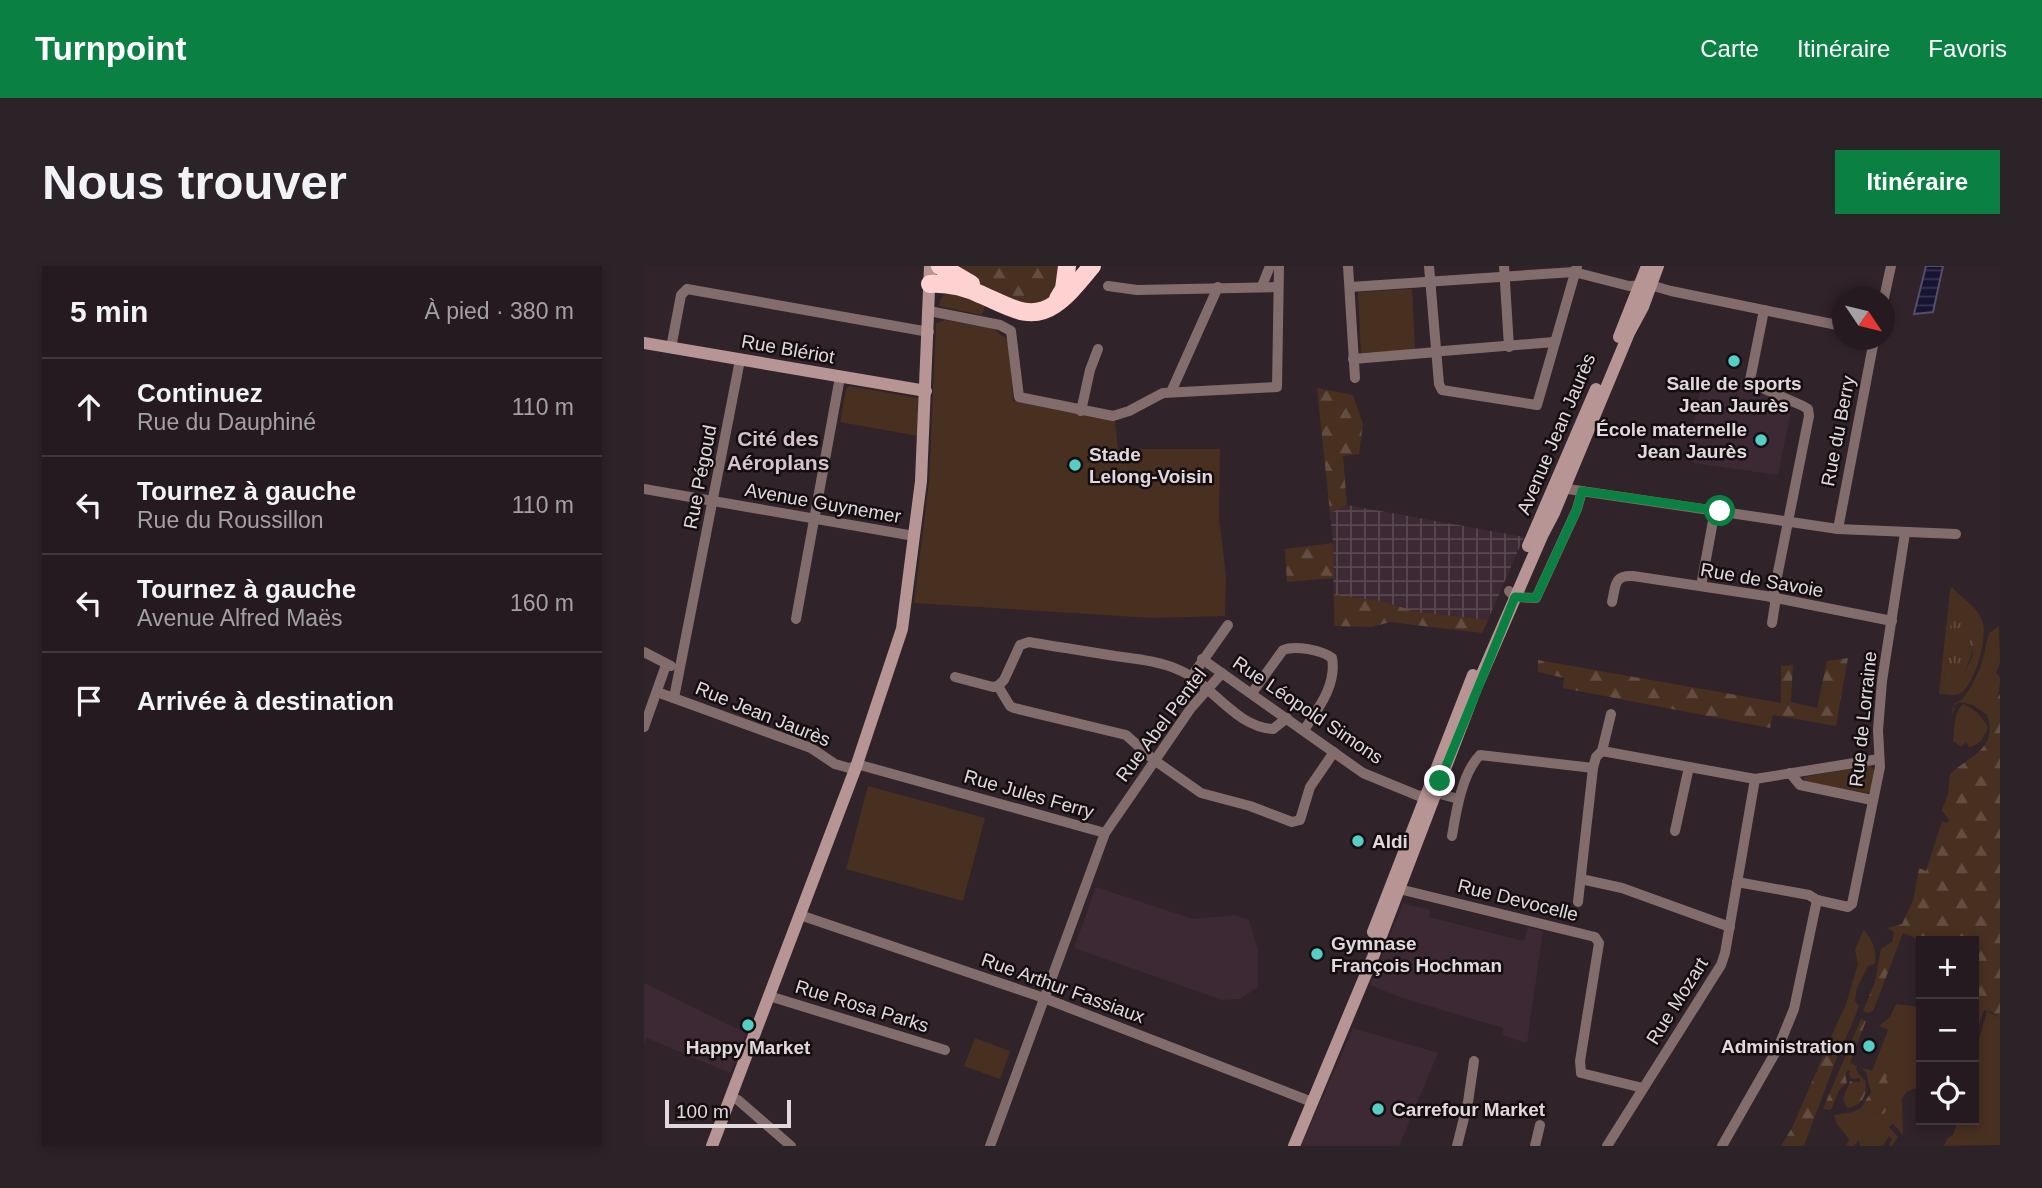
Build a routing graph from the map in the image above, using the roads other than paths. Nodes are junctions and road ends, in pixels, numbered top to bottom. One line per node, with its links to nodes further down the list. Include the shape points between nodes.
1 (930, 266): 16 (main road)
2 (940, 266): 25 (highway)
3 (1067, 266): 26 (highway, via 1064,289)
4 (1092, 266): 26 (highway)
5 (1270, 266): 18 (street)
6 (1279, 266): 22 (street)
7 (1348, 266): 19 (street)
8 (1429, 266): 15 (street)
9 (1647, 266): 20 (main road, Avenue Jean Jaurès)
10 (1658, 266): 20 (main road, Avenue Jean Jaurès)
11 (1891, 266): 23 (street)
12 (1576, 269): 13 (street); 20 (street, via 1629,286); 33 (street)
13 (1551, 270): 14 (street)
14 (1504, 271): 15 (street); 34 (street)
15 (1430, 280): 19 (street); 38 (street)
16 (930, 284): 25 (highway, via 955,285); 29 (main road)
17 (1108, 286): 24 (street)
18 (1262, 286): 21 (street); 22 (street)
19 (1350, 286): 39 (street)
20 (1645, 286): 28 (street); 48 (main road, Avenue Jean Jaurès)
21 (1218, 287): 24 (street); 27 (street)
22 (1278, 287): 45 (street, via 1277,387)
23 (1886, 287)
24 (1193, 288): 27 (street)
25 (980, 294): 26 (highway, via 1023,312 1039,312)
26 (1056, 303)
27 (1209, 306): 43 (street)
28 (1764, 310): 30 (street); 54 (street, via 1749,380 1803,406 1809,416)
29 (929, 311): 31 (main road); 47 (street, via 1007,328 1013,336 1019,397)
30 (1832, 324)
31 (929, 332): 35 (street, via 687,289 681,295); 44 (main road)
32 (644, 343): 35 (main road, Rue Blériot)
33 (1554, 343): 34 (street); 38 (street, via 1537,405 1442,390 1438,384)
34 (1509, 347): 38 (street)
35 (671, 348): 40 (main road, Rue Blériot)
36 (1098, 349): 47 (street)
37 (1872, 350): 55 (street, Rue du Berry)
38 (1440, 352): 39 (street)
39 (1353, 359): 42 (street)
40 (740, 360): 41 (main road, Rue Blériot); 51 (street, Rue Pégoud)
41 (840, 377): 44 (main road, Rue Blériot); 53 (street)
42 (1355, 379)
43 (1177, 380): 45 (street); 46 (street)
44 (926, 391): 58 (main road)
45 (1185, 391): 46 (street)
46 (1171, 392): 47 (street, via 1117,416)
47 (1082, 411)
48 (1558, 487): 50 (street); 60 (main road, Avenue Jean Jaurès, via 1554,513)
49 (644, 489): 51 (street, Avenue Guynemer)
50 (1582, 491): 52 (street); 60 (street, via 1536,598)
51 (713, 501): 53 (street, Avenue Guynemer); 70 (street, Rue Pégoud)
52 (1714, 510): 54 (street); 59 (street)
53 (815, 519): 58 (street, Avenue Guynemer); 63 (street)
54 (1788, 521): 55 (street); 61 (street)
55 (1838, 529): 56 (street)
56 (1905, 533): 57 (street); 64 (street, Rue de Lorraine)
57 (1956, 534)
58 (914, 536): 87 (main road, via 902,629)
59 (1701, 586): 61 (street, Rue de Savoie); 62 (street, Rue de Savoie, via 1626,576 1618,579)
60 (1512, 594): 92 (main road); 92 (main road, via 1497,617)
61 (1774, 598): 64 (street, Rue de Savoie); 65 (street)
62 (1612, 602)
63 (796, 620)
64 (1892, 621): 85 (street, Rue de Lorraine, via 1882,681)
65 (1772, 623)
66 (1228, 625): 68 (street)
67 (644, 652): 69 (street)
68 (1202, 659): 71 (street, Rue Léopold Simons); 72 (street)
69 (666, 665): 70 (street); 76 (street)
70 (680, 669): 78 (street, Rue Pégoud)
71 (1222, 673): 75 (street, Rue Abel Pentel); 77 (street, Rue Léopold Simons)
72 (1192, 676): 74 (street, via 1149,661 1029,642 1020,645); 75 (street)
73 (955, 677): 74 (street)
74 (998, 686): 86 (street, via 1014,708 1126,735)
75 (1208, 687): 80 (street, via 1259,728 1273,729); 86 (street, Rue Abel Pentel)
76 (657, 692): 78 (street, Rue Jean Jaurès); 81 (street)
77 (1252, 693): 80 (street, Rue Léopold Simons); 82 (street, via 1283,650 1291,647 1326,653 1334,668 1330,685)
78 (674, 698): 87 (street, Rue Jean Jaurès, via 811,748 835,764)
79 (1611, 713): 83 (street)
80 (1287, 718): 82 (street, Rue Léopold Simons)
81 (644, 727)
82 (1304, 730): 84 (street, Rue Léopold Simons)
83 (1602, 751): 88 (street); 89 (street)
84 (1335, 752): 86 (street, via 1310,788 1300,820 1292,822 1201,793); 92 (street, Rue Léopold Simons, via 1363,773 1419,796)
85 (1879, 759): 90 (street); 94 (street, Rue de Lorraine)
86 (1154, 760): 96 (street, Rue Abel Pentel)
87 (856, 767): 96 (street, Rue Jules Ferry); 103 (main road)
88 (1689, 767): 91 (street); 95 (street)
89 (1593, 768): 93 (street, via 1480,755); 98 (street)
90 (1790, 773): 91 (street); 94 (street, via 1800,785)
91 (1755, 779): 99 (street, Rue Mozart)
92 (1431, 794): 93 (street, Rue Léopold Simons); 100 (main road); 111 (main road)
93 (1459, 799): 97 (street)
94 (1872, 800): 101 (street, Rue de Lorraine, via 1850,906)
95 (1675, 831)
96 (1105, 833): 106 (street, Rue Jules Ferry)
97 (1452, 836)
98 (1581, 879): 102 (street); 104 (street, via 1622,888)
99 (1737, 882): 101 (street, via 1809,895); 104 (street, Rue Mozart)
100 (1399, 890): 109 (street, Rue Devocelle, via 1595,937 1600,943 1581,1073); 111 (main road)
101 (1816, 901): 121 (street, via 1794,1009 1778,1048)
102 (1578, 902)
103 (800, 915): 105 (main road); 106 (street, Rue Arthur Fassiaux)
104 (1730, 926): 109 (street, Rue Mozart, via 1721,965)
105 (769, 996): 107 (street, Rue Rosa Parks); 110 (main road)
106 (1044, 998): 111 (street, Rue Arthur Fassiaux); 115 (street, Rue Jules Ferry)
107 (945, 1050)
108 (1474, 1061): 118 (street)
109 (1643, 1088): 120 (street, Rue Mozart)
110 (731, 1098): 113 (main road); 114 (street)
111 (1309, 1101): 116 (main road); 117 (main road)
112 (1540, 1125): 119 (street)
113 (712, 1146)
114 (791, 1146)
115 (990, 1146)
116 (1285, 1146)
117 (1294, 1146)
118 (1457, 1146)
119 (1535, 1146)
120 (1607, 1146)
121 (1722, 1146)

